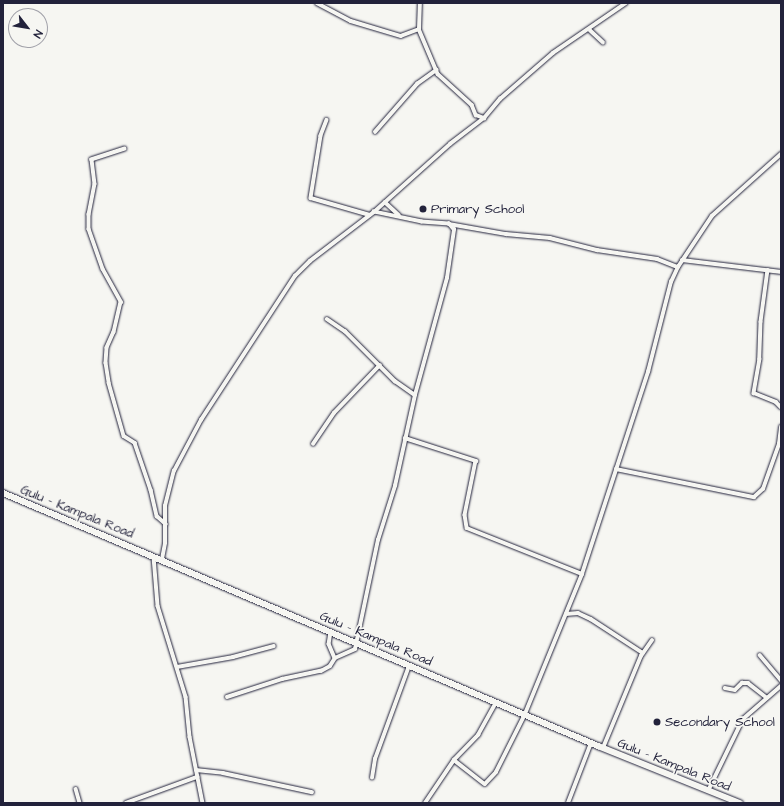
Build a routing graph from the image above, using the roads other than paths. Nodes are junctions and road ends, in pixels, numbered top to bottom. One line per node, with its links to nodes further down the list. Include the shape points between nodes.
1 (316, 3): 4 (street, via 351,21 401,36)
2 (420, 3): 4 (street)
3 (626, 3): 5 (street)
4 (419, 29): 7 (street)
5 (590, 30): 6 (street); 9 (street, via 553,53 500,99)
6 (603, 42)
7 (436, 70): 8 (street, via 445,82 472,105); 12 (street, via 417,84)
8 (476, 115): 9 (street); 11 (street)
9 (484, 118): 11 (street)
10 (327, 120): 17 (street, via 321,136 311,198)
11 (472, 126): 15 (street)
12 (375, 132)
13 (125, 149): 33 (street, via 92,160 96,184 89,214 89,229 103,269 121,302 114,332 107,348 106,363 110,383 124,436 135,443 152,490 158,516)
14 (781, 154): 20 (street, via 712,216)
15 (385, 202): 16 (street); 18 (street)
16 (374, 212): 17 (street); 18 (street)
17 (370, 215): 33 (street, via 310,261 295,276 278,301 201,420 174,471 165,506)
18 (399, 215): 19 (street, via 422,222)
19 (449, 224): 21 (street, via 506,234 550,238 598,250 657,259); 26 (street, via 454,230 453,248)
20 (682, 260): 21 (street); 22 (street)
21 (678, 267): 31 (street, via 671,282 648,372)
22 (768, 270): 23 (street); 27 (street, via 761,322 760,359 754,393 776,402)
23 (781, 272)
24 (327, 319): 25 (street)
25 (380, 365): 26 (street, via 395,381); 30 (street, via 334,413)
26 (415, 396): 29 (street)
27 (781, 407)
28 (781, 427): 31 (street, via 779,444 763,489 754,497)
29 (405, 438): 36 (street, via 476,461 465,515 467,528); 40 (street, via 395,486 378,540)
30 (313, 444)
31 (616, 469): 36 (street)
32 (3, 494): 34 (main road, Gulu - Kampala Road)
33 (166, 524): 35 (street)
34 (154, 556): 35 (main road, Gulu - Kampala Road); 46 (street, via 158,606)
35 (162, 559): 38 (main road, Gulu - Kampala Road)
36 (582, 574): 37 (street)
37 (566, 614): 42 (street, via 578,613 591,619); 53 (street)
38 (331, 632): 40 (main road, Gulu - Kampala Road); 44 (street, via 329,644)
39 (652, 640): 42 (street)
40 (356, 643): 44 (street, via 354,649); 45 (main road, Gulu - Kampala Road)
41 (274, 646): 46 (street, via 233,657)
42 (643, 653): 55 (street)
43 (760, 655): 47 (street)
44 (334, 658): 50 (street, via 330,666 321,671 276,681)
45 (409, 665): 52 (main road, Gulu - Kampala Road); 59 (street, via 375,759)
46 (177, 667): 57 (street, via 186,697)
47 (781, 680)
48 (781, 686): 51 (street)
49 (725, 688): 51 (street, via 735,690 742,683 748,683)
50 (227, 697)
51 (767, 698): 61 (street, via 743,719)
52 (497, 702): 53 (main road, Gulu - Kampala Road); 56 (street, via 478,735)
53 (525, 714): 54 (main road, Gulu - Kampala Road); 56 (street, via 488,783)
54 (591, 742): 55 (main road, Gulu - Kampala Road); 68 (street)
55 (603, 748): 61 (main road, Gulu - Kampala Road)
56 (454, 760): 67 (street)
57 (196, 770): 58 (street); 62 (street, via 224,773)
58 (197, 777): 65 (street); 66 (street)
59 (372, 778)
60 (76, 789): 64 (street)
61 (708, 791): 63 (main road, Gulu - Kampala Road)
62 (312, 792)
63 (730, 801): 69 (main road, Gulu - Kampala Road)
64 (80, 803)
65 (126, 803)
66 (203, 803)
67 (425, 803)
68 (568, 803)
69 (740, 803)

